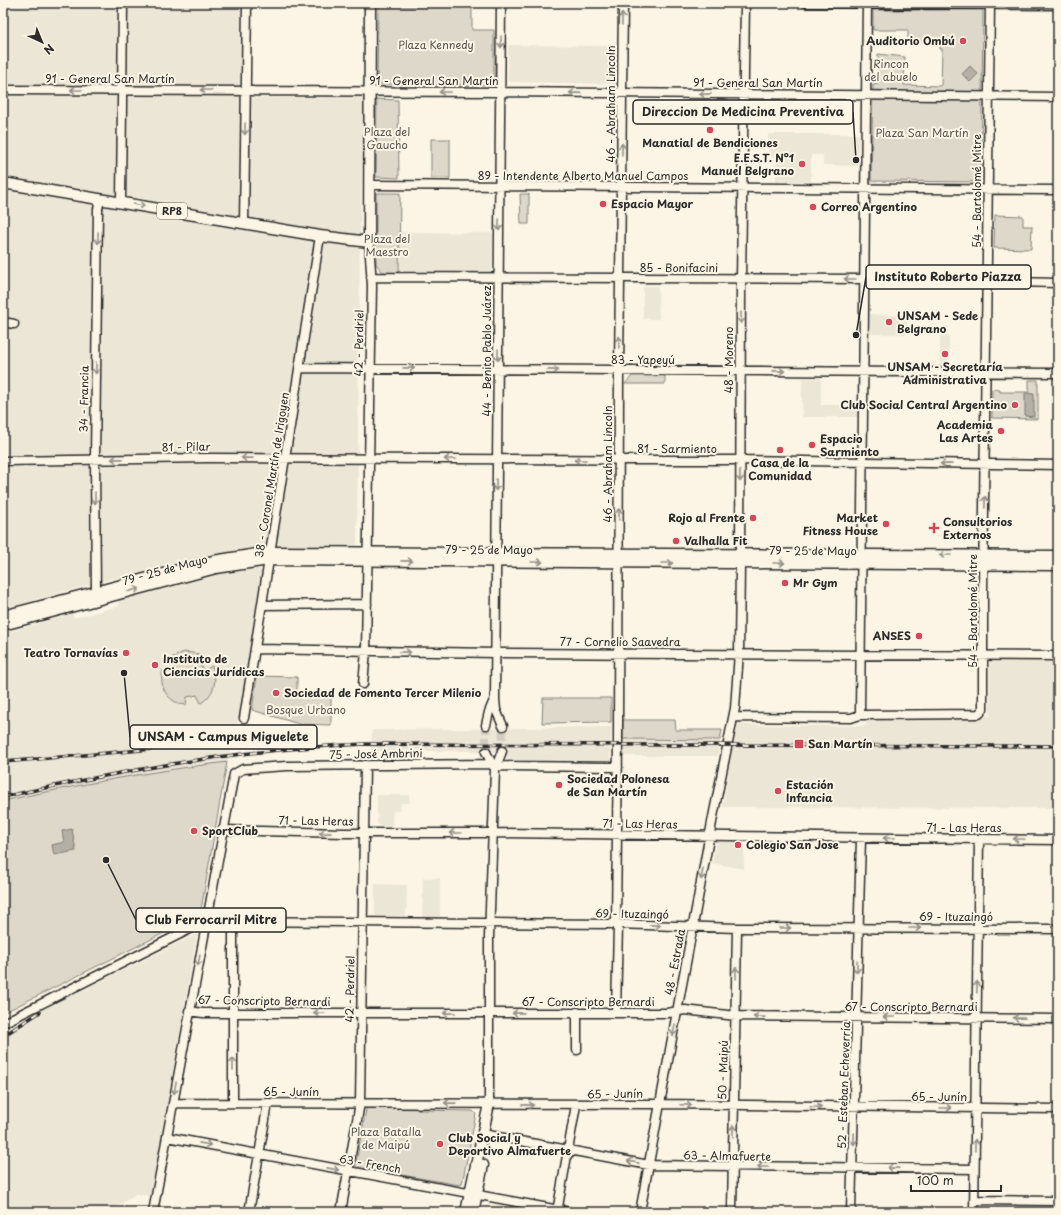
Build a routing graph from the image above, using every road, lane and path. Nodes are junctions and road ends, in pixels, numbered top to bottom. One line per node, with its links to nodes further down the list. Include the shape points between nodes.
1 (123, 3): 12 (street)
2 (247, 3): 13 (street)
3 (370, 3): 14 (main road, 42 - Perdriel)
4 (501, 3): 15 (street, 44 - Benito Pablo Juárez, one-way to 15)
5 (622, 3): 16 (street, 46 - Abraham Lincoln, one-way to 5)
6 (745, 3): 17 (street, 48 - Moreno)
7 (806, 3): 8 (street)
8 (867, 3): 9 (street); 18 (street)
9 (990, 3): 10 (street); 19 (street, 54 - Bartolomé Mitre)
10 (1058, 5)
11 (3, 90): 12 (street, 91 - General San Martín, one-way to 11)
12 (122, 90): 13 (street, 91 - General San Martín, one-way to 12); 30 (street)
13 (245, 90): 14 (street, 91 - General San Martín); 31 (street, one-way to 31)
14 (370, 92): 15 (street, 91 - General San Martín, one-way to 14); 22 (main road, 42 - Perdriel)
15 (501, 92): 16 (street, 91 - General San Martín, one-way to 15); 23 (street, 44 - Benito Pablo Juárez)
16 (623, 93): 17 (street, 91 - General San Martín, one-way to 16); 24 (street, 46 - Abraham Lincoln, one-way to 16)
17 (744, 94): 18 (street, 91 - General San Martín); 25 (street, 48 - Moreno)
18 (865, 95): 19 (street, 91 - General San Martín); 26 (street)
19 (988, 97): 20 (street, 91 - General San Martín); 27 (street, 54 - Bartolomé Mitre)
20 (1058, 97)
21 (3, 183): 29 (main road, RP8)
22 (370, 185): 23 (street, 89 - Intendente Alberto Manuel Campos); 33 (main road, 42 - Perdriel)
23 (500, 186): 24 (street, 89 - Intendente Alberto Manuel Campos); 35 (street, 44 - Benito Pablo Juárez, one-way to 35)
24 (622, 188): 25 (street, 89 - Intendente Alberto Manuel Campos); 36 (street, 46 - Abraham Lincoln)
25 (742, 188): 26 (street, 89 - Intendente Alberto Manuel Campos); 37 (street, 48 - Moreno)
26 (865, 188): 27 (street, 89 - Intendente Alberto Manuel Campos); 38 (street)
27 (988, 190): 28 (street, 89 - Intendente Alberto Manuel Campos); 39 (street, 54 - Bartolomé Mitre)
28 (1058, 190)
29 (100, 199): 30 (main road, RP8); 52 (street, 34 - Francia, one-way to 52)
30 (121, 202): 31 (main road, RP8, one-way to 31)
31 (244, 223): 32 (main road, RP8)
32 (320, 236): 33 (main road, RP8); 43 (street, 38 - Coronel Martín de Irigoyen)
33 (369, 242): 34 (street, 42 - Perdriel)
34 (371, 277): 35 (street, 85 - Bonifacini); 44 (street, 42 - Perdriel)
35 (498, 278): 36 (street, 85 - Bonifacini); 45 (street, 44 - Benito Pablo Juárez, one-way to 45)
36 (620, 279): 37 (street, 85 - Bonifacini); 47 (street, 46 - Abraham Lincoln, one-way to 36)
37 (741, 279): 38 (street, 85 - Bonifacini, one-way to 37); 46 (street, 48 - Moreno, one-way to 46)
38 (865, 279): 39 (street, 85 - Bonifacini); 48 (street)
39 (987, 282): 40 (street, 85 - Bonifacini); 49 (street, 54 - Bartolomé Mitre)
40 (1058, 283)
41 (3, 322): 42 (street)
42 (14, 324)
43 (300, 368): 44 (street, 83 - Yapeyú); 53 (street, 38 - Coronel Martín de Irigoyen)
44 (370, 368): 45 (street, 83 - Yapeyú, one-way to 45); 51 (street, 42 - Perdriel)
45 (498, 369): 47 (street, 83 - Yapeyú, one-way to 47); 54 (street, 44 - Benito Pablo Juárez)
46 (740, 370): 47 (street, 83 - Yapeyú); 48 (street, 83 - Yapeyú, one-way to 48); 56 (street, 48 - Moreno)
47 (619, 371): 55 (street, 46 - Abraham Lincoln)
48 (864, 372): 49 (street, 83 - Yapeyú); 58 (street)
49 (986, 372): 50 (street, 83 - Yapeyú); 59 (street, 54 - Bartolomé Mitre)
50 (1058, 373)
51 (369, 458): 53 (street, 81 - Pilar); 54 (street, 81 - Sarmiento, one-way to 51); 63 (street, 42 - Perdriel)
52 (95, 459): 53 (street, 81 - Pilar, one-way to 52); 57 (street, 81 - Pilar); 70 (street, 34 - Francia, one-way to 70)
53 (286, 459): 61 (street, 38 - Coronel Martín de Irigoyen)
54 (497, 460): 55 (street, 81 - Sarmiento, one-way to 54); 64 (street, 44 - Benito Pablo Juárez, one-way to 64)
55 (619, 460): 56 (street, 81 - Sarmiento); 65 (street, 46 - Abraham Lincoln, one-way to 55)
56 (740, 460): 58 (street, 81 - Sarmiento); 66 (street, 48 - Moreno, one-way to 66)
57 (3, 461)
58 (863, 463): 59 (street, 81 - Sarmiento, one-way to 58); 67 (street)
59 (985, 464): 60 (street, 81 - Sarmiento); 68 (street, 54 - Bartolomé Mitre, one-way to 59)
60 (1058, 465)
61 (270, 556): 63 (main road, 79 - 25 de Mayo); 70 (main road, 79 - 25 de Mayo); 72 (street, 38 - Coronel Martín de Irigoyen)
62 (1058, 556): 68 (main road)
63 (368, 557): 64 (main road, 79 - 25 de Mayo); 71 (street, 42 - Perdriel)
64 (495, 558): 65 (main road, 79 - 25 de Mayo); 77 (street, 44 - Benito Pablo Juárez)
65 (618, 558): 66 (main road, 79 - 25 de Mayo); 78 (street, 46 - Abraham Lincoln)
66 (740, 558): 67 (main road, 79 - 25 de Mayo); 79 (street, 48 - Moreno)
67 (863, 559): 68 (main road, 79 - 25 de Mayo); 80 (street)
68 (984, 560): 69 (main road); 81 (street, 54 - Bartolomé Mitre)
69 (1058, 565)
70 (96, 596): 73 (main road, 79 - 25 de Mayo); 74 (main road, 79 - 25 de Mayo)
71 (367, 604): 72 (street); 76 (street, 42 - Perdriel)
72 (262, 605): 75 (street, 38 - Coronel Martín de Irigoyen)
73 (3, 616)
74 (3, 625)
75 (256, 649): 76 (street, 77 - Cornelio Saavedra); 87 (street, 38 - Coronel Martín de Irigoyen)
76 (366, 651): 77 (street, 77 - Cornelio Saavedra, one-way to 77); 83 (street, 42 - Perdriel)
77 (495, 653): 78 (street, 77 - Cornelio Saavedra); 84 (street, 44 - Benito Pablo Juárez)
78 (618, 653): 79 (street, 77 - Cornelio Saavedra); 94 (street, 46 - Abraham Lincoln)
79 (739, 653): 80 (street, 77 - Cornelio Saavedra); 86 (street, 48 - Moreno)
80 (861, 654): 81 (street, 77 - Cornelio Saavedra); 85 (street)
81 (983, 656): 82 (street, 77 - Cornelio Saavedra); 85 (street, 54 - Bartolomé Mitre, via 983,709 979,714)
82 (1058, 656)
83 (363, 684)
84 (494, 699): 88 (street, 44 - Benito Pablo Juárez); 89 (street, 44 - Benito Pablo Juárez)
85 (860, 715): 86 (street, via 851,718)
86 (734, 717): 99 (street, 48 - Estrada)
87 (244, 718)
88 (486, 725)
89 (503, 726)
90 (502, 751): 93 (street)
91 (486, 752): 93 (street)
92 (365, 765): 93 (street, 75 - José Ambrini); 95 (street, 75 - José Ambrini, via 287,766 238,771 233,776); 96 (street, 42 - Perdriel)
93 (495, 767): 94 (street, 75 - José Ambrini); 97 (street)
94 (618, 767): 98 (street, 46 - Abraham Lincoln)
95 (222, 830): 96 (street, 71 - Las Heras, one-way to 95); 104 (street)
96 (364, 833): 97 (street, 71 - Las Heras, one-way to 96); 105 (street, 42 - Perdriel)
97 (494, 833): 98 (street, 71 - Las Heras); 106 (street)
98 (616, 834): 99 (street, 71 - Las Heras); 107 (street, 46 - Abraham Lincoln)
99 (709, 836): 100 (street, 71 - Las Heras); 108 (street, 48 - Estrada, one-way to 108)
100 (861, 838): 101 (street, 71 - Las Heras, one-way to 100); 110 (street, 52 - Esteban Echeverría)
101 (979, 839): 102 (street, 71 - Las Heras, one-way to 101); 111 (street)
102 (1058, 840)
103 (234, 920): 104 (street, 69 - Ituzaingó); 105 (street, 69 - Ituzaingó); 118 (street)
104 (206, 922): 113 (street, one-way to 113); 124 (street)
105 (362, 923): 106 (street, 69 - Ituzaingó); 119 (street, 42 - Perdriel)
106 (489, 924): 107 (street, 69 - Ituzaingó); 114 (street)
107 (617, 925): 108 (street, 69 - Ituzaingó, one-way to 108); 116 (street, 46 - Abraham Lincoln)
108 (693, 926): 109 (street, 69 - Ituzaingó); 117 (street, 48 - Estrada)
109 (737, 928): 110 (street, 69 - Ituzaingó, one-way to 110); 120 (street, 50 - Maipú, one-way to 109)
110 (857, 928): 111 (street, 69 - Ituzaingó, one-way to 111); 121 (street, 52 - Esteban Echeverría, one-way to 121)
111 (978, 928): 112 (street, 69 - Ituzaingó); 122 (street, one-way to 111)
112 (1058, 929)
113 (189, 1011): 118 (street, 67 - Conscripto Bernardi); 126 (street, one-way to 126)
114 (488, 1012): 115 (street, 67 - Conscripto Bernardi, one-way to 114); 119 (street, 67 - Conscripto Bernardi, one-way to 119); 130 (street)
115 (576, 1012): 116 (street, 67 - Conscripto Bernardi); 125 (street)
116 (616, 1012): 117 (street, 67 - Conscripto Bernardi)
117 (677, 1012): 120 (street, 67 - Conscripto Bernardi, via 685,1010); 131 (street, 48 - Estrada, one-way to 131)
118 (233, 1013): 119 (street, 67 - Conscripto Bernardi, one-way to 118); 127 (street, one-way to 118)
119 (361, 1014): 129 (street, 42 - Perdriel)
120 (736, 1016): 121 (street, 67 - Conscripto Bernardi, one-way to 120); 133 (street, 50 - Maipú)
121 (857, 1017): 122 (street, 67 - Conscripto Bernardi, one-way to 121); 134 (street, 52 - Esteban Echeverría)
122 (977, 1018): 123 (street, 67 - Conscripto Bernardi, one-way to 122); 135 (street)
123 (1058, 1019)
124 (3, 1023)
125 (577, 1050)
126 (173, 1103): 127 (street, 65 - Junín); 138 (street)
127 (233, 1103): 128 (street, 65 - Junín)
128 (268, 1103): 129 (street, 65 - Junín); 140 (street)
129 (360, 1103): 130 (street, 65 - Junín, one-way to 129); 145 (street, 42 - Perdriel)
130 (489, 1104): 132 (street, 65 - Junín, one-way to 132); 137 (main road, via 491,1118)
131 (660, 1104): 132 (street, 65 - Junín); 133 (street, 65 - Junín, one-way to 133); 141 (street, 48 - Estrada)
132 (576, 1105): 139 (street)
133 (733, 1106): 134 (street, 65 - Junín, one-way to 134); 142 (street, 50 - Maipú, one-way to 133)
134 (855, 1107): 135 (street, 65 - Junín, one-way to 135); 143 (street, 52 - Esteban Echeverría, one-way to 143)
135 (975, 1108): 136 (street, 65 - Junín); 144 (street, one-way to 135)
136 (1058, 1109)
137 (486, 1134): 139 (street, 63 - Almafuerte); 146 (main road)
138 (167, 1137): 140 (street, 63 - French, one-way to 140); 150 (street)
139 (569, 1150): 141 (street, 63 - Almafuerte, one-way to 139); 149 (street)
140 (258, 1154): 145 (street, 63 - French, one-way to 145); 151 (street)
141 (649, 1165): 142 (street, 63 - Almafuerte); 156 (street, 48 - Estrada)
142 (732, 1167): 143 (street, 63 - Almafuerte, one-way to 142); 157 (street, 50 - Maipú)
143 (853, 1168): 144 (street, 63 - Almafuerte, one-way to 143); 158 (street, 52 - Esteban Echeverría)
144 (974, 1169): 147 (street)
145 (349, 1172): 146 (street, 63 - French); 152 (street, 42 - Perdriel)
146 (473, 1194): 149 (street, 63 - French); 153 (main road); 154 (main road)
147 (974, 1200): 148 (street); 159 (street)
148 (1058, 1201)
149 (557, 1211): 155 (street, 63 - French)
150 (153, 1212)
151 (249, 1212)
152 (341, 1212)
153 (466, 1212)
154 (474, 1212)
155 (570, 1212)
156 (640, 1212)
157 (732, 1212)
158 (851, 1212)
159 (974, 1212)

